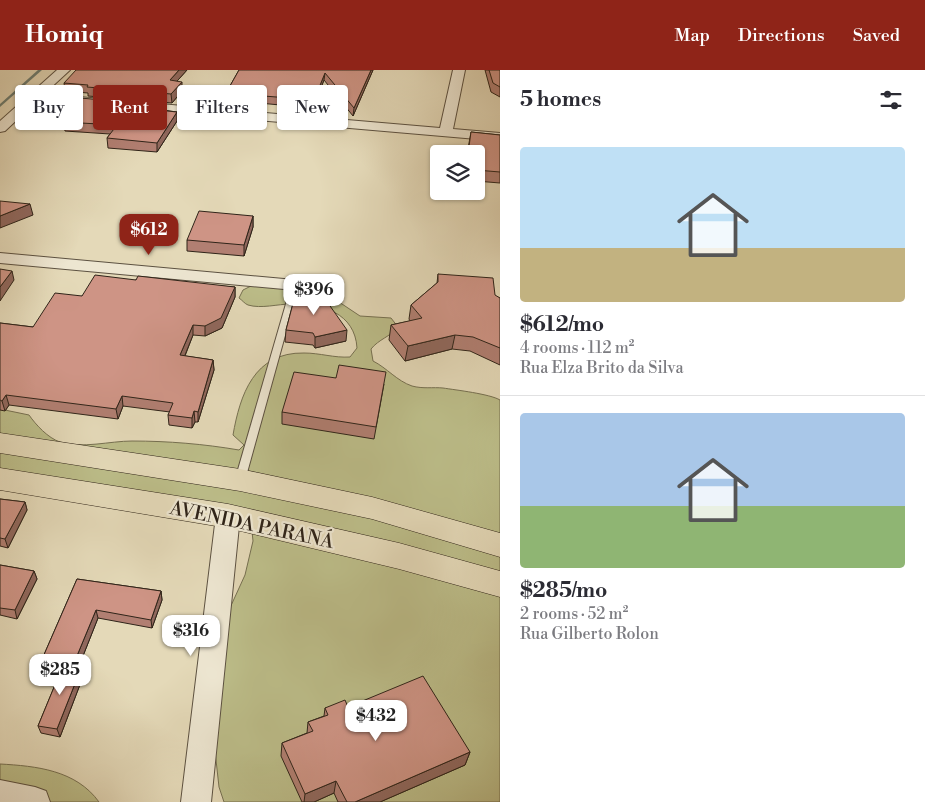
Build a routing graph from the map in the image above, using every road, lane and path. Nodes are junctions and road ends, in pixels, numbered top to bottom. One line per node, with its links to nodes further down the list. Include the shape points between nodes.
1 (64, 70): 3 (street)
2 (459, 70): 7 (street)
3 (48, 85)
4 (83, 101): 7 (street)
5 (15, 115): 6 (street)
6 (0, 128)
7 (446, 132): 8 (street)
8 (500, 136)
9 (0, 258): 10 (street)
10 (295, 285): 13 (lane)
11 (0, 443): 13 (main road, AVENIDA PARANÁ)
12 (0, 479): 14 (main road, AVENIDA PARANÁ)
13 (240, 480): 15 (main road, AVENIDA PARANÁ, via 372,508)
14 (228, 516): 16 (main road, AVENIDA PARANÁ, via 399,556); 19 (street)
15 (500, 545)
16 (500, 584)
17 (0, 795): 18 (street)
18 (35, 802)
19 (196, 802)

